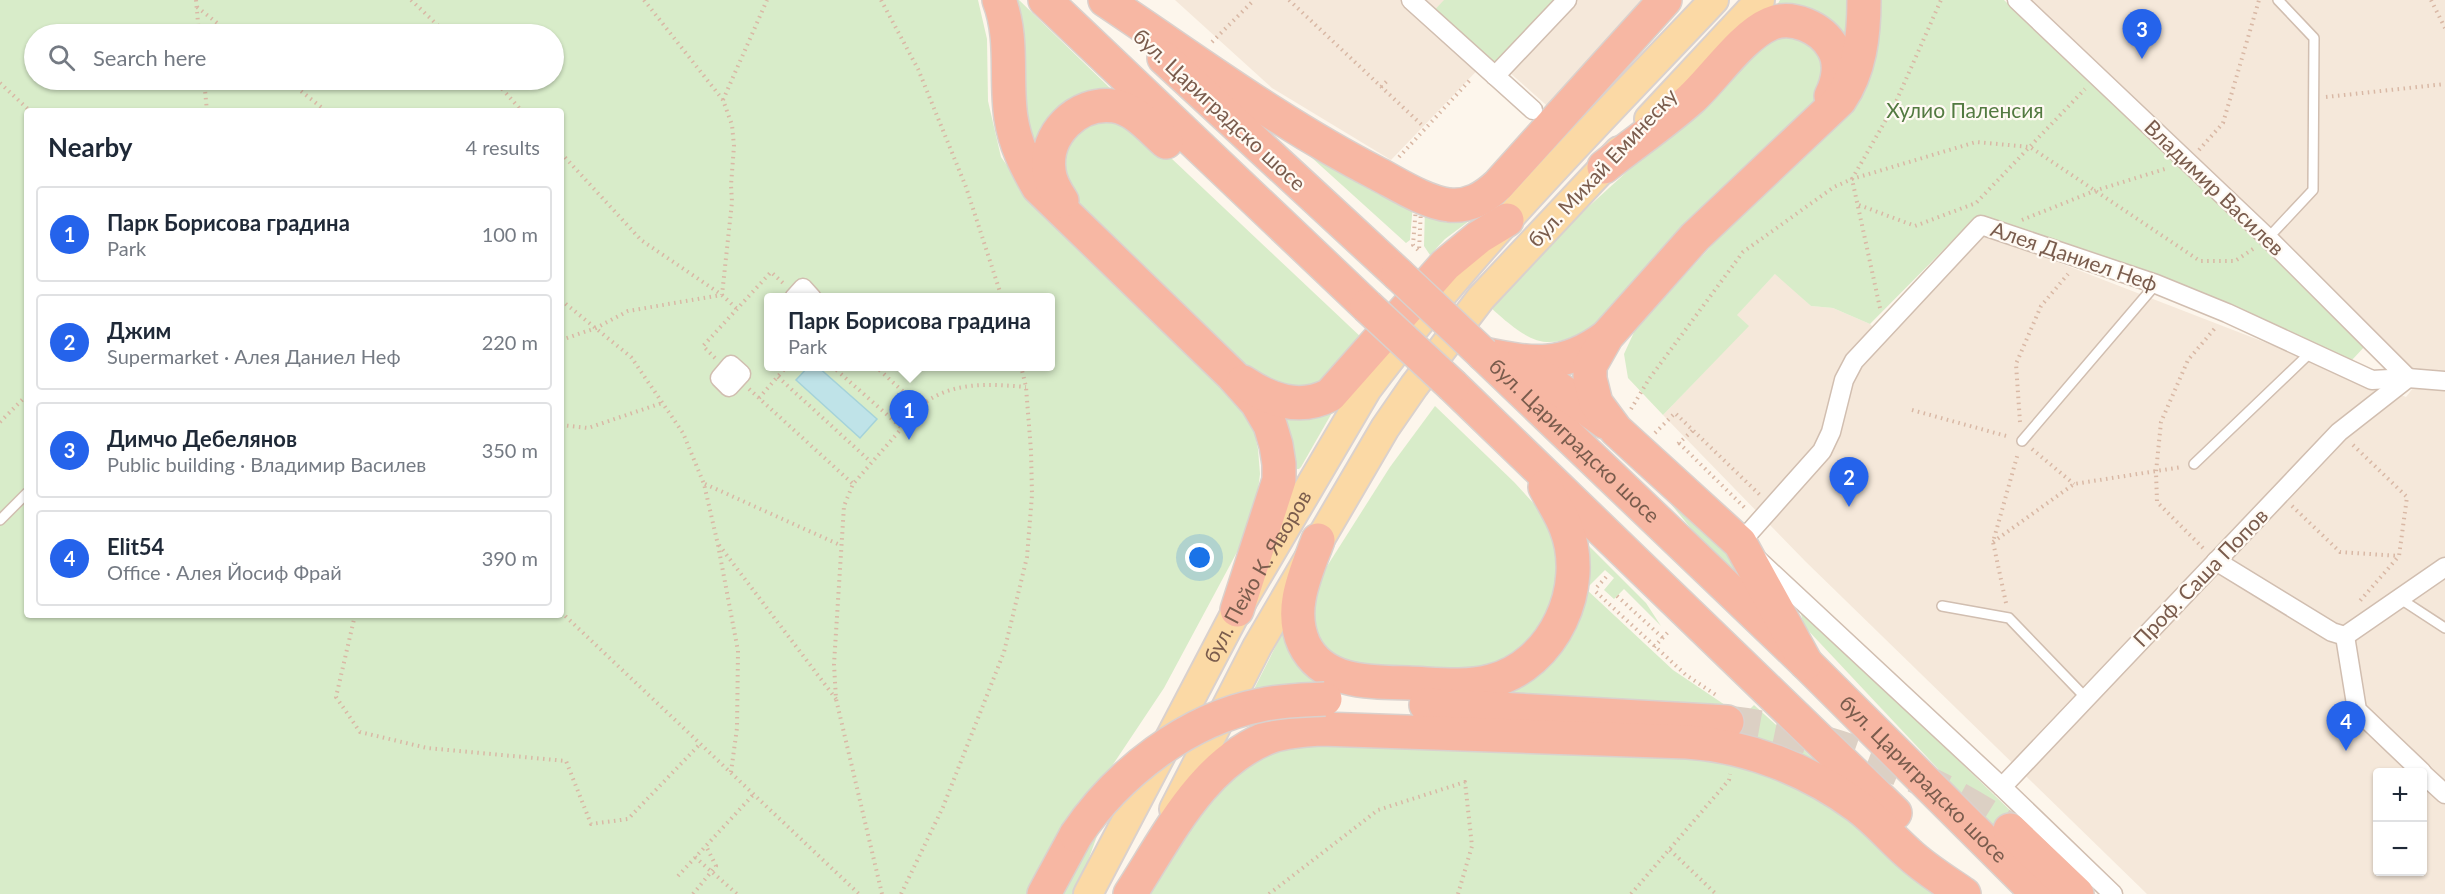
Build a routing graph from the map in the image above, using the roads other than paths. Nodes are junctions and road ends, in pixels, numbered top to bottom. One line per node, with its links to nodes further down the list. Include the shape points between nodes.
1 (999, 0): 18 (highway, via 1008,32 1011,117 1021,158 1038,187)
2 (1045, 0): 16 (highway, бул. Цариградско шосе)
3 (1102, 0): 6 (highway, via 1313,140 1412,191 1440,203 1458,205 1476,201 1498,185); 25 (highway, бул. Цариградско шосе, bridge)
4 (1412, 0): 12 (street)
5 (1567, 0): 12 (street)
6 (1665, 0)
7 (1714, 0): 17 (main road, бул. Михай Еминеску)
8 (1760, 0): 15 (main road, бул. Михай Еминеску)
9 (1864, 0): 14 (highway, via 1862,38 1852,82)
10 (2017, 0): 19 (street, Владимир Василев)
11 (2278, 0): 19 (lane, via 2314,38 2313,190)
12 (1490, 70): 13 (street)
13 (1533, 110)
14 (1811, 129): 15 (highway, via 1837,80 1834,49 1822,34 1808,26 1778,21 1751,37 1691,99); 22 (highway, via 1695,237)
15 (1604, 167): 23 (main road, бул. Михай Еминеску, via 1496,282)
16 (1253, 196): 18 (highway, via 1174,150 1125,109 1098,107 1069,120 1052,142 1049,156 1049,172 1056,191); 32 (highway, бул. Цариградско шосе, bridge)
17 (1507, 220): 20 (main road, бул. Михай Еминеску); 27 (highway, via 1445,265 1330,395 1293,404 1265,397)
18 (1081, 230): 27 (highway)
19 (2268, 238): 28 (street, Владимир Василев)
20 (1458, 277): 42 (main road, бул. Пейо К. Яворов, via 1367,389)
21 (2156, 284): 24 (street, Алея Даниел Неф); 31 (lane); 37 (street, Алея Даниел Неф, via 1981,225 1854,361 1844,380 1822,451)
22 (1607, 336): 26 (highway, via 1590,349 1564,360); 30 (highway, via 1590,366 1590,379 1596,403)
23 (1449, 339): 36 (main road, бул. Пейо К. Яворов, via 1385,428)
24 (2312, 351): 28 (street, Алея Даниел Неф, via 2372,380); 33 (lane)
25 (1483, 354): 26 (highway); 45 (highway, бул. Цариградско шосе)
26 (1522, 362): 30 (highway)
27 (1232, 375): 42 (highway, via 1270,425 1279,464 1279,480)
28 (2408, 378): 29 (street, Алея Даниел Неф); 38 (street, Проф. Саша Попов, via 2339,432)
29 (2445, 381)
30 (1621, 424): 37 (highway)
31 (2022, 441)
32 (1532, 462): 36 (highway, via 1566,528 1572,553 1571,588 1566,608 1548,643 1514,671 1492,681 1465,685 1360,681 1324,667 1305,645 1298,617 1300,592); 57 (highway, бул. Цариградско шосе)
33 (2194, 465)
34 (24, 496): 35 (lane)
35 (0, 520)
36 (1318, 540): 55 (main road, бул. Пейо К. Яворов, via 1257,647)
37 (1740, 543): 45 (highway); 50 (street)
38 (2216, 561): 44 (street); 46 (street, Проф. Саша Попов)
39 (2445, 567): 40 (street)
40 (2399, 598): 43 (lane); 44 (street)
41 (1942, 606): 46 (lane, via 2010,618)
42 (1237, 610): 54 (main road, бул. Пейо К. Яворов)
43 (2445, 628)
44 (2338, 634): 48 (street, via 2357,710)
45 (1806, 663): 58 (highway, бул. Цариградско шосе)
46 (2086, 699): 50 (street, Проф. Саша Попов)
47 (1727, 722): 53 (highway, bridge, via 1325,699 1259,705 1174,740 1116,784 1093,809)
48 (2417, 768)
49 (2427, 778): 51 (street)
50 (2002, 787): 60 (street)
51 (2445, 794)
52 (2010, 830): 59 (highway)
53 (1044, 894)
54 (1088, 894)
55 (1130, 894): 56 (highway, via 1193,799 1223,766 1274,736 1322,729 1687,742 1732,747 1815,779 1858,807 1910,855)
56 (1964, 894)
57 (1978, 894)
58 (2038, 894)
59 (2077, 894)
60 (2113, 894)

